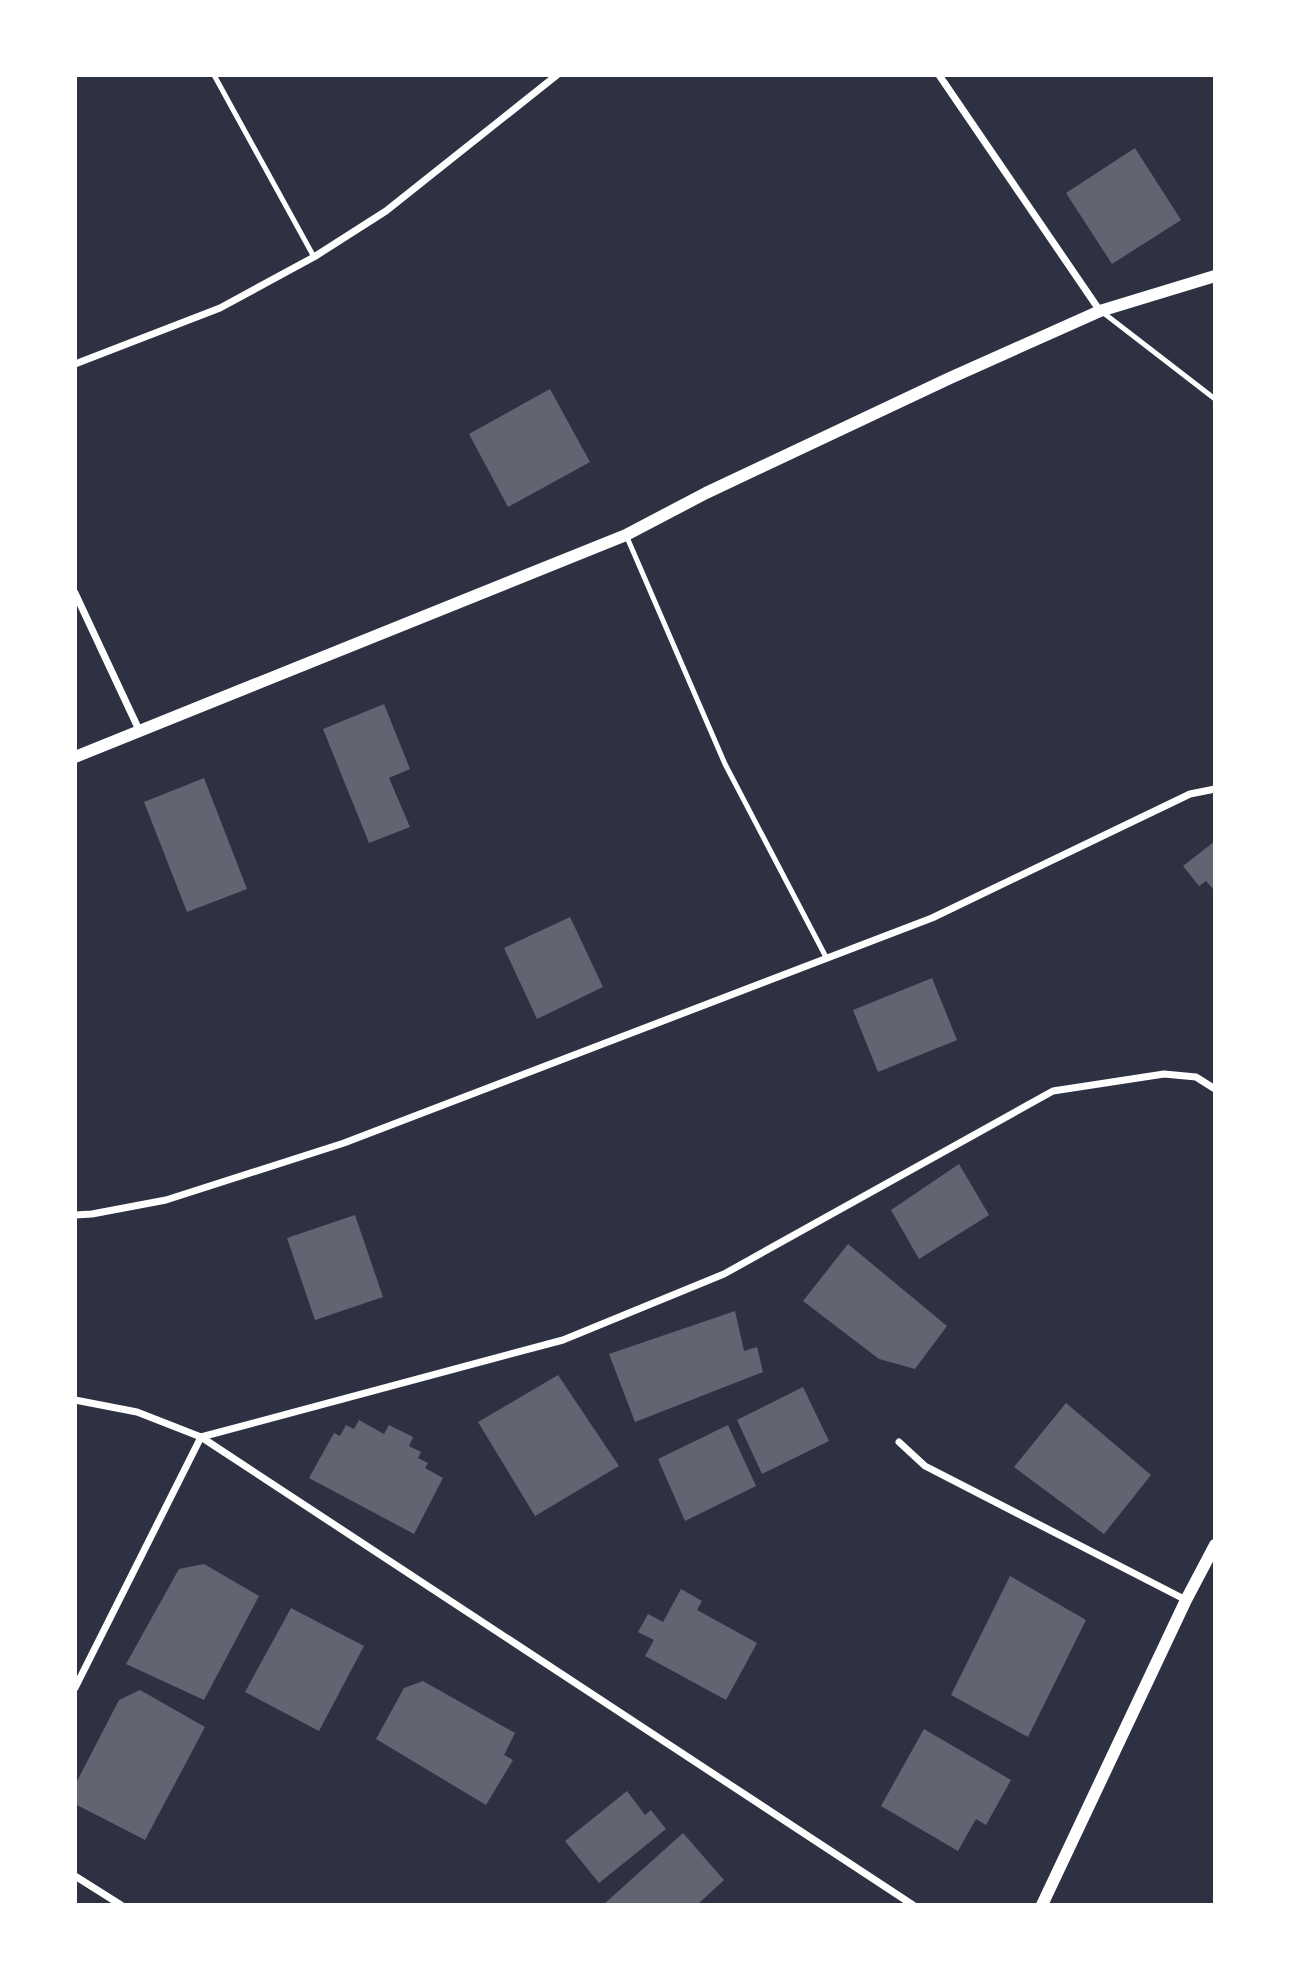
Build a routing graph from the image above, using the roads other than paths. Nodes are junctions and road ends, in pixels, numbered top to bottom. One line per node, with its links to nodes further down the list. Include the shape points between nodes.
1 (214, 75): 4 (lane)
2 (557, 75): 4 (street, via 386,211)
3 (939, 75): 6 (street)
4 (314, 257): 7 (street, via 220,308)
5 (1215, 276): 6 (street)
6 (1100, 311): 8 (lane); 9 (street, via 767,464)
7 (75, 364)
8 (1215, 399)
9 (626, 535): 11 (street); 14 (lane, via 725,764)
10 (75, 593): 11 (street)
11 (140, 732): 12 (street)
12 (75, 757)
13 (1215, 789): 14 (street, via 1190,794 932,918)
14 (827, 959): 16 (street, via 344,1143 166,1200)
15 (1215, 1089): 18 (street, via 1196,1077 1164,1074 1053,1091 724,1274 563,1340)
16 (75, 1215)
17 (75, 1400): 18 (street, via 137,1412)
18 (201, 1437): 22 (street); 25 (street)
19 (899, 1442): 21 (street, via 925,1466)
20 (1215, 1545): 21 (street)
21 (1186, 1600): 26 (street)
22 (75, 1688)
23 (75, 1876): 24 (street)
24 (121, 1905)
25 (913, 1905)
26 (1042, 1905)

